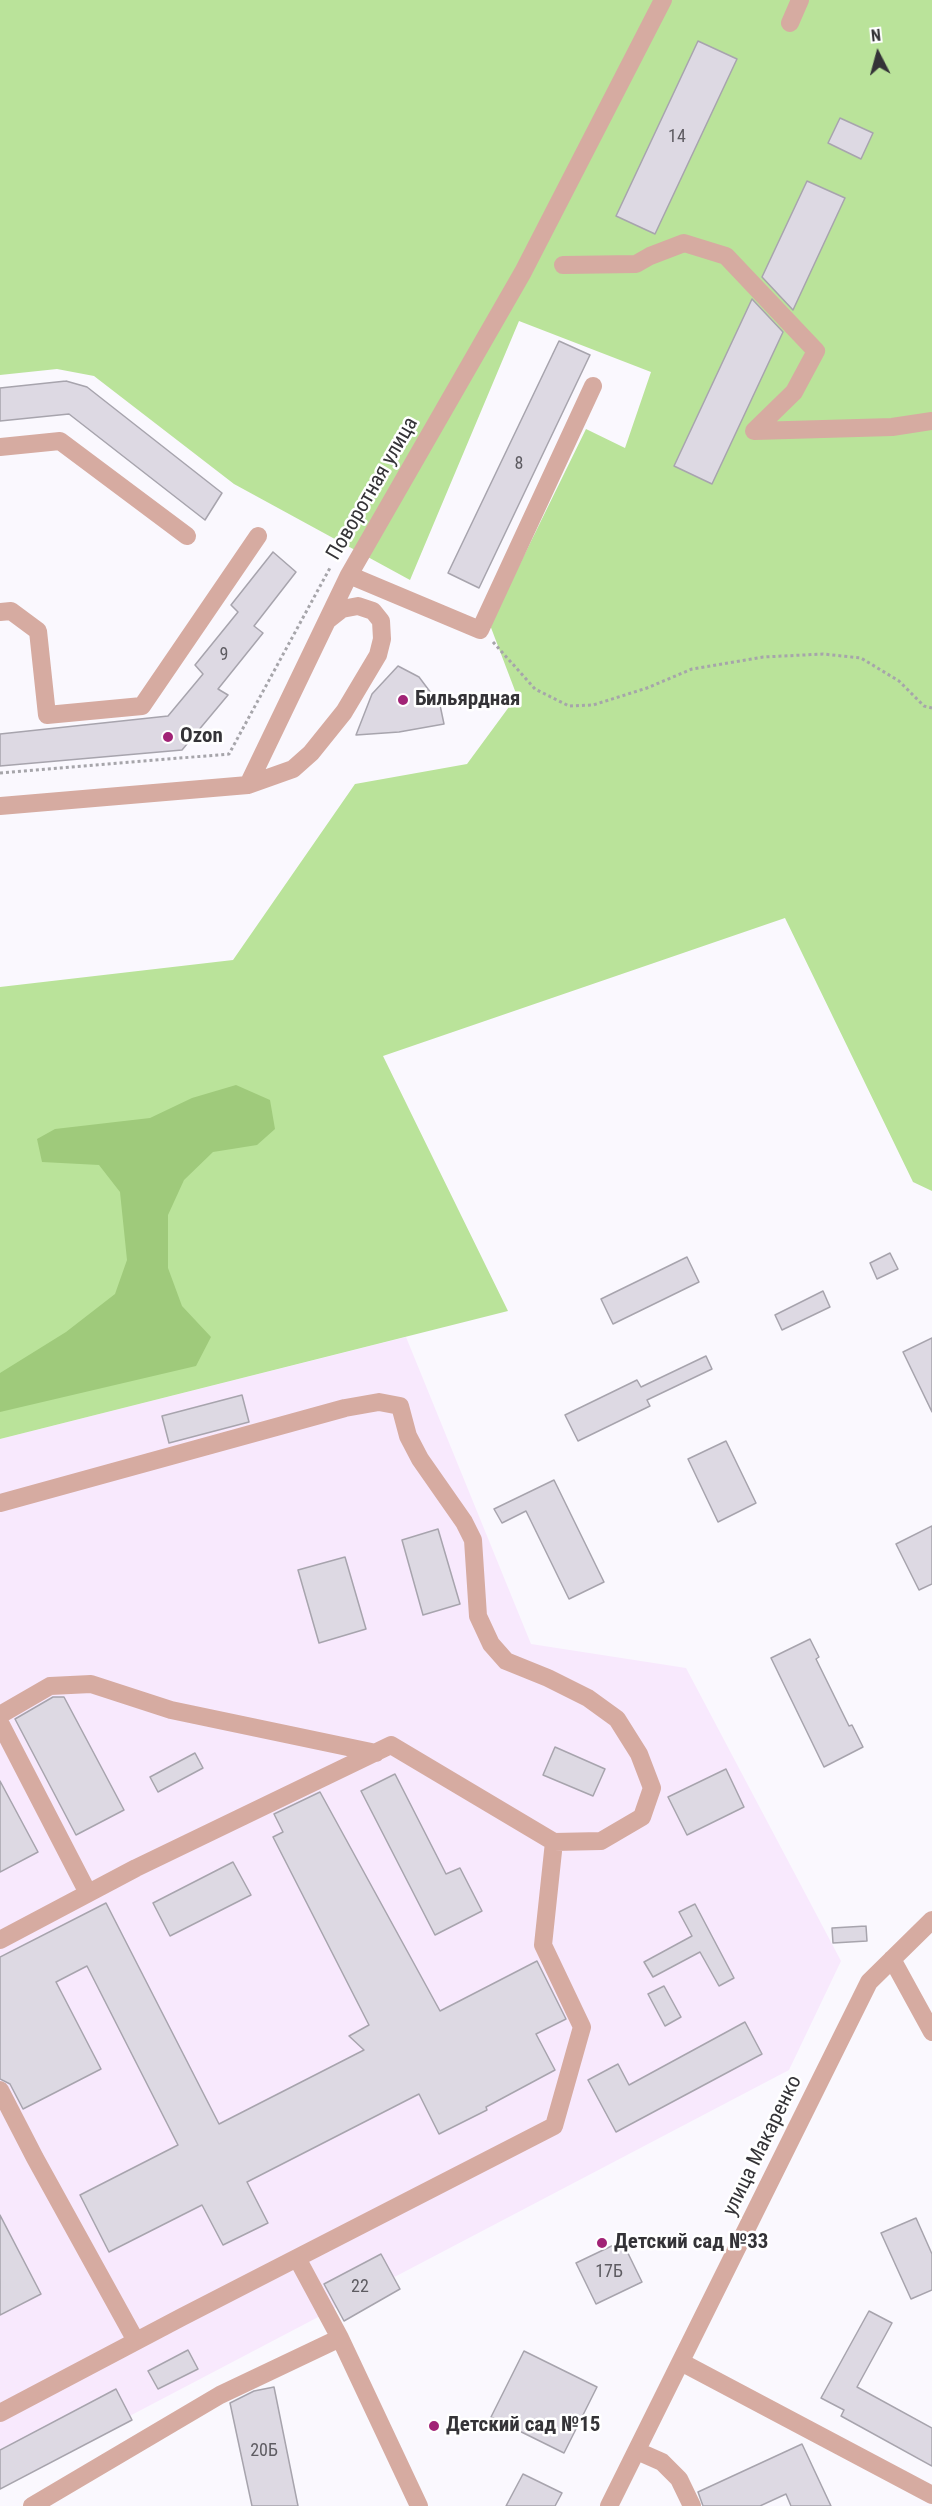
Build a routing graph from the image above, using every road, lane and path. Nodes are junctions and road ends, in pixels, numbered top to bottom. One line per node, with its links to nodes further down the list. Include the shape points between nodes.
1 (663, 0): 11 (street, Поворотная улица, via 523,272)
2 (800, 0): 3 (street)
3 (790, 23)
4 (563, 265): 6 (street, via 636,264 684,243 726,256 816,351 794,392 754,431 892,427)
5 (593, 386): 14 (street)
6 (932, 421)
7 (0, 447): 8 (street, via 60,441)
8 (187, 536)
9 (258, 536): 12 (street, via 142,706 47,715 38,631 11,610)
10 (331, 566): 16 (path, via 230,753)
11 (349, 575): 13 (street, Поворотная улица); 14 (street)
12 (0, 612)
13 (328, 620): 17 (street, Поворотная улица); 17 (street, via 342,609 358,606 373,611 381,621 378,655 344,712 311,753 293,769)
14 (480, 630): 15 (path, via 535,689 568,706 593,705 692,669 763,657 823,654 861,658 899,681 924,706)
15 (932, 708)
16 (0, 773)
17 (248, 784): 18 (street)
18 (0, 806)
19 (0, 1503): 23 (street, via 345,1407 379,1402 400,1406 408,1436 420,1459 472,1540 478,1616 491,1644 506,1661 588,1698 617,1719 639,1754 652,1788 642,1817 601,1841)
20 (0, 1715): 22 (street, via 50,1686 91,1684 171,1710)
21 (0, 1723): 24 (street)
22 (376, 1753): 23 (street, via 392,1745); 24 (street)
23 (554, 1842): 30 (street, via 543,1946 582,2027 554,2126)
24 (88, 1893): 26 (street)
25 (932, 1920): 27 (street, улица Макаренко)
26 (0, 1940)
27 (892, 1959): 28 (street); 33 (street, улица Макаренко, via 869,1982)
28 (932, 2032)
29 (0, 2090): 32 (street)
30 (297, 2258): 31 (street); 32 (street)
31 (340, 2338): 37 (street, via 220,2395); 38 (street)
32 (136, 2341): 34 (street)
33 (681, 2362): 35 (street, улица Макаренко); 36 (street)
34 (0, 2414)
35 (637, 2451): 39 (street, улица Макаренко); 40 (street, via 662,2462 679,2479)
36 (932, 2495)
37 (32, 2506)
38 (418, 2506)
39 (609, 2506)
40 (692, 2506)

